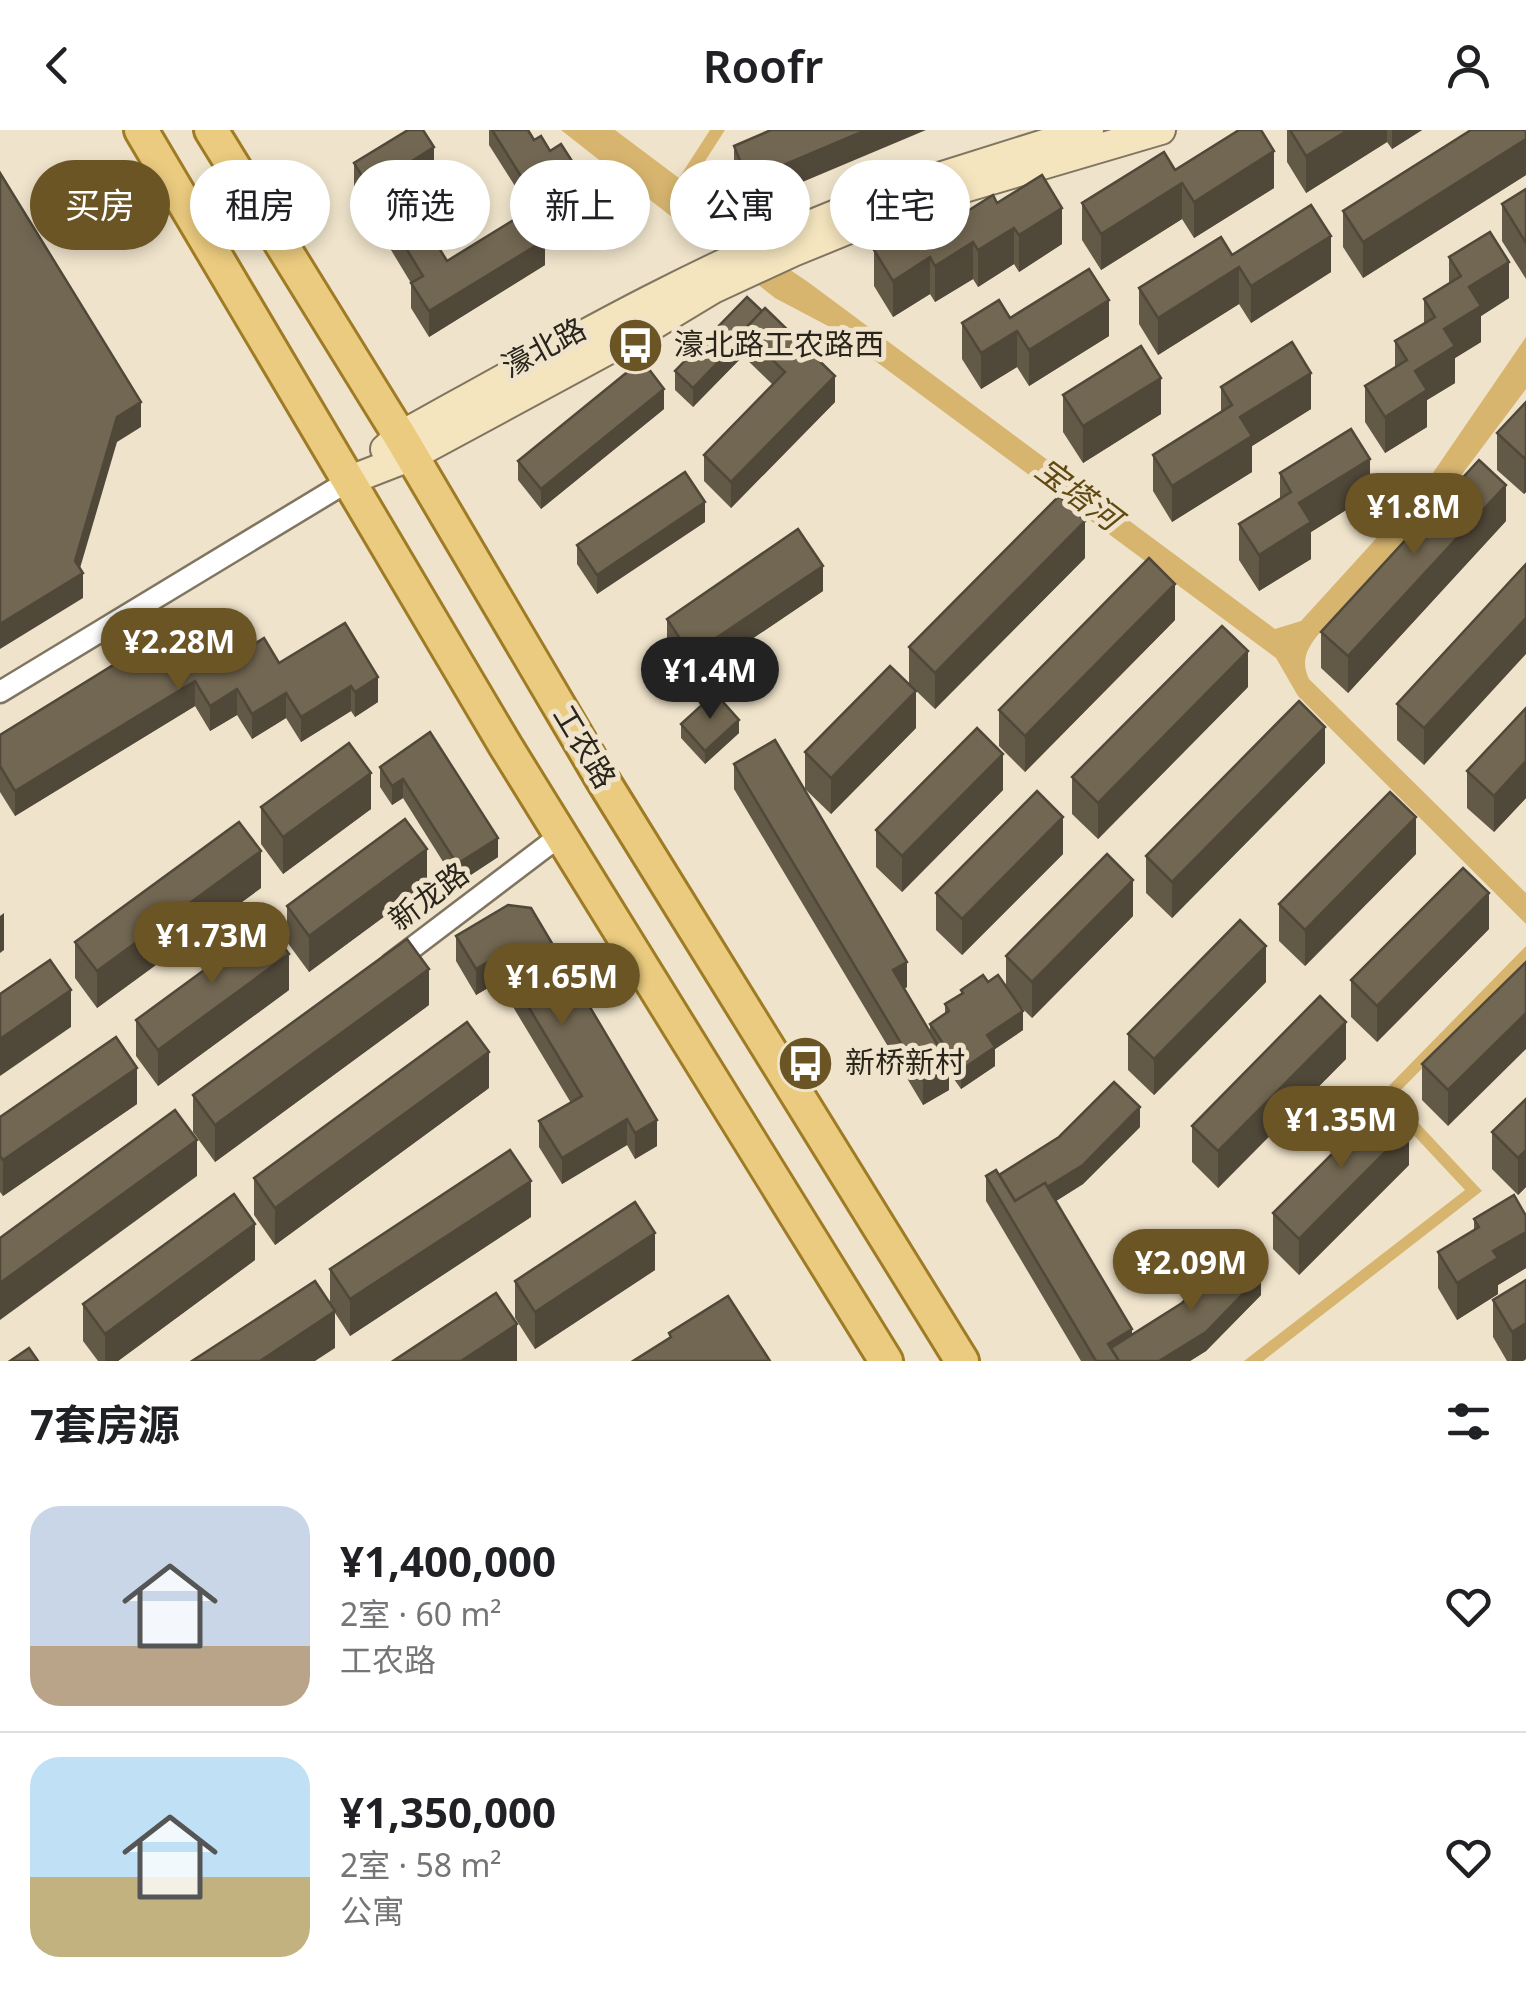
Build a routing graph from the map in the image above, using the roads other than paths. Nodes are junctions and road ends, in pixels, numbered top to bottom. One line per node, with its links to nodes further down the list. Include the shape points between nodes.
1 (140, 130): 9 (main road)
2 (211, 130): 8 (main road, 工农路)
3 (1089, 130): 5 (street, 濠北路, via 896,191)
4 (1161, 130): 6 (street, 濠北路)
5 (810, 232)
6 (810, 236)
7 (773, 250): 8 (street, 濠北路, via 708,280 645,330)
8 (406, 446): 9 (street, 濠北路); 14 (main road, 工农路, via 602,779)
9 (350, 480): 10 (street, 濠北路); 11 (main road)
10 (0, 692)
11 (560, 835): 12 (street, 新龙路); 13 (main road)
12 (374, 977)
13 (886, 1361)
14 (962, 1361)

